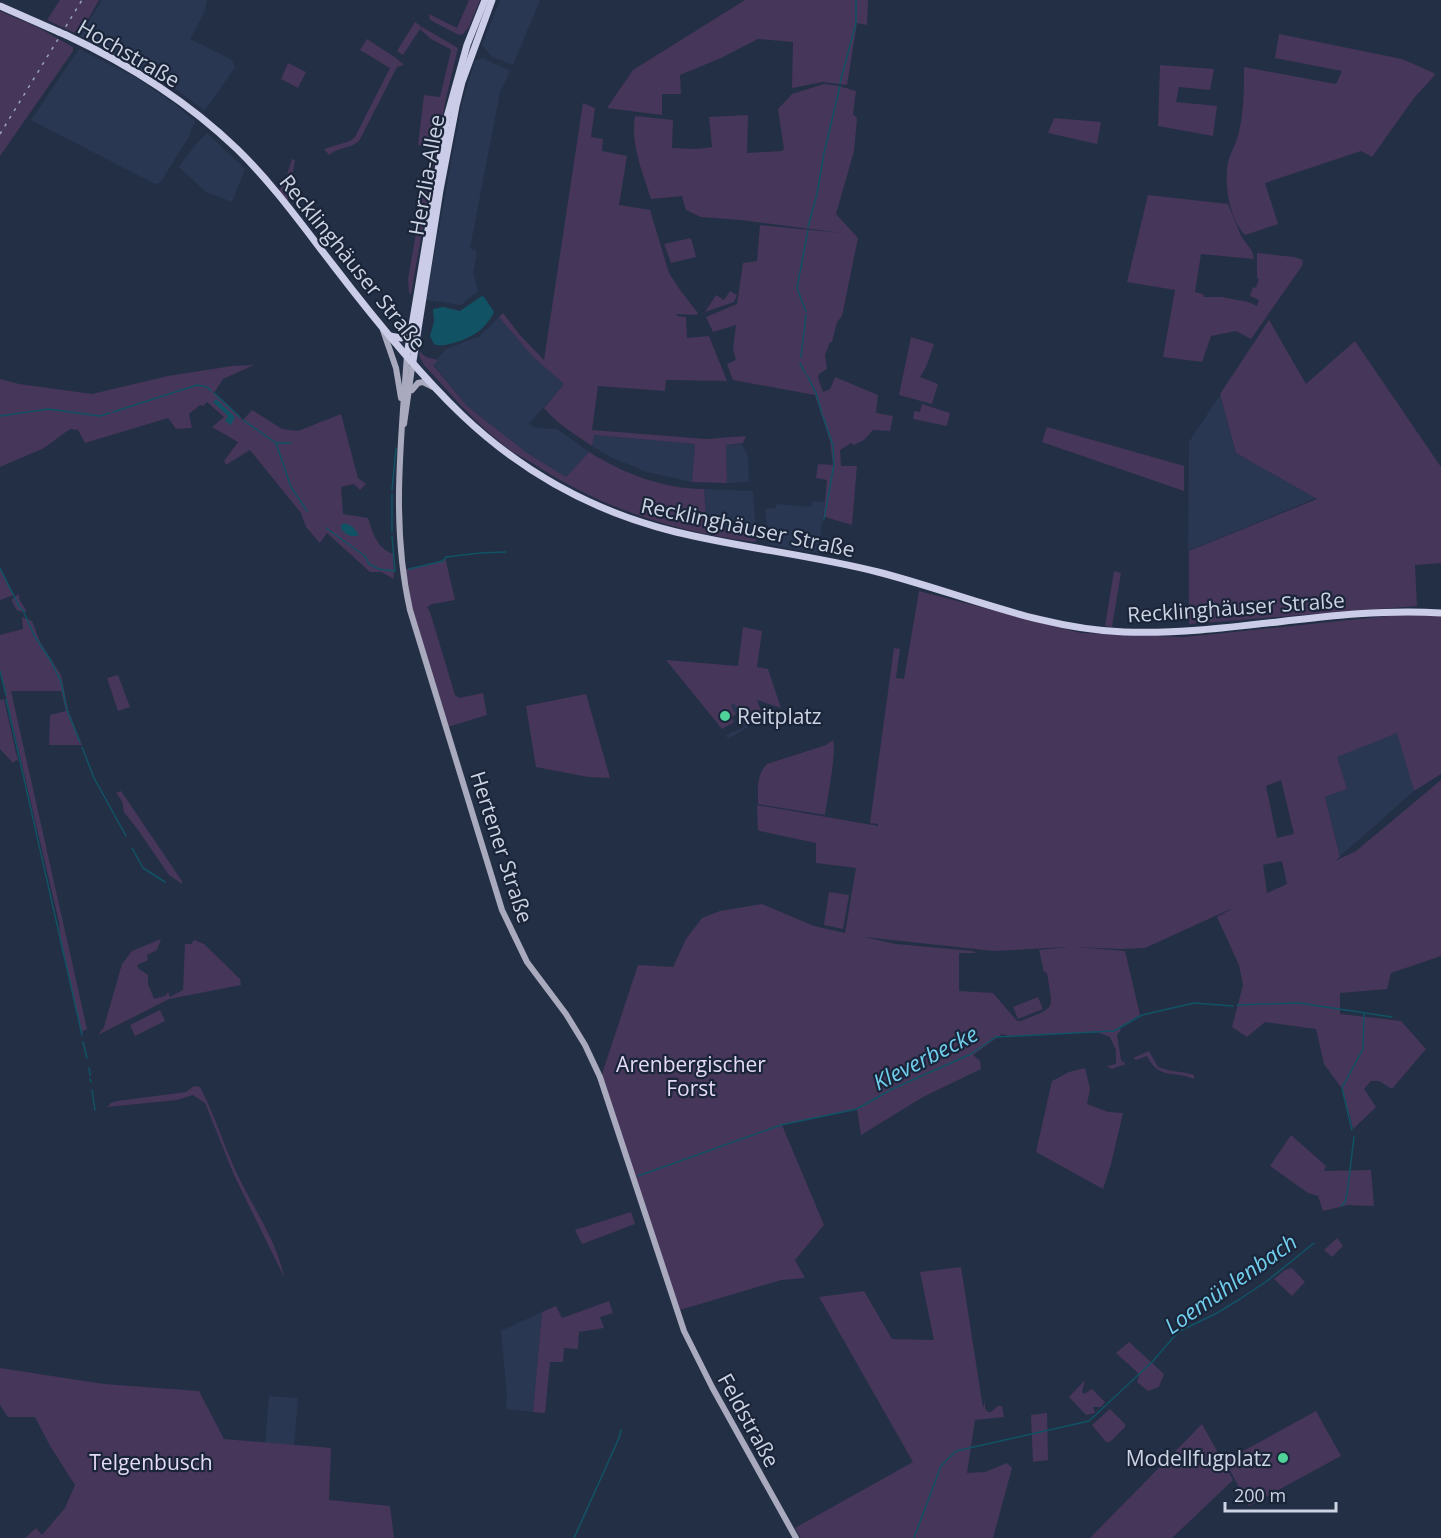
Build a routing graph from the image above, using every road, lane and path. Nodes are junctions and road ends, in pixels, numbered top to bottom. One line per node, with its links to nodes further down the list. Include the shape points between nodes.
1 (485, 0): 6 (main road, Herzlia-Allee, via 467,45 447,117)
2 (492, 0): 9 (main road, Herzlia-Allee, via 456,106)
3 (0, 6): 4 (main road, Hochstraße, via 140,74)
4 (205, 121): 5 (main road, Recklinghäuser Straße, via 239,151 286,203)
5 (381, 326): 7 (main road, Recklinghäuser Straße); 12 (main road, via 396,368)
6 (411, 326): 7 (main road, via 401,338); 8 (main road, Herzlia-Allee)
7 (389, 335): 8 (main road, Recklinghäuser Straße)
8 (407, 355): 9 (main road, Recklinghäuser Straße); 12 (main road, Hertener Straße)
9 (413, 361): 10 (main road, Recklinghäuser Straße); 11 (main road, Hertener Straße)
10 (436, 388): 11 (main road, via 423,382); 14 (main road, Recklinghäuser Straße, via 493,443 526,468 614,513 675,532 879,572 1044,621 1100,630 1147,632 1394,613)
11 (410, 393): 13 (main road, Hertener Straße)
12 (402, 406): 13 (main road, Hertener Straße)
13 (402, 434): 15 (main road, Hertener Straße, via 398,505 403,581 492,879 527,962 566,1014 600,1077)
14 (1441, 613)
15 (678, 1315): 16 (main road, Feldstraße, via 697,1360)
16 (796, 1538)

